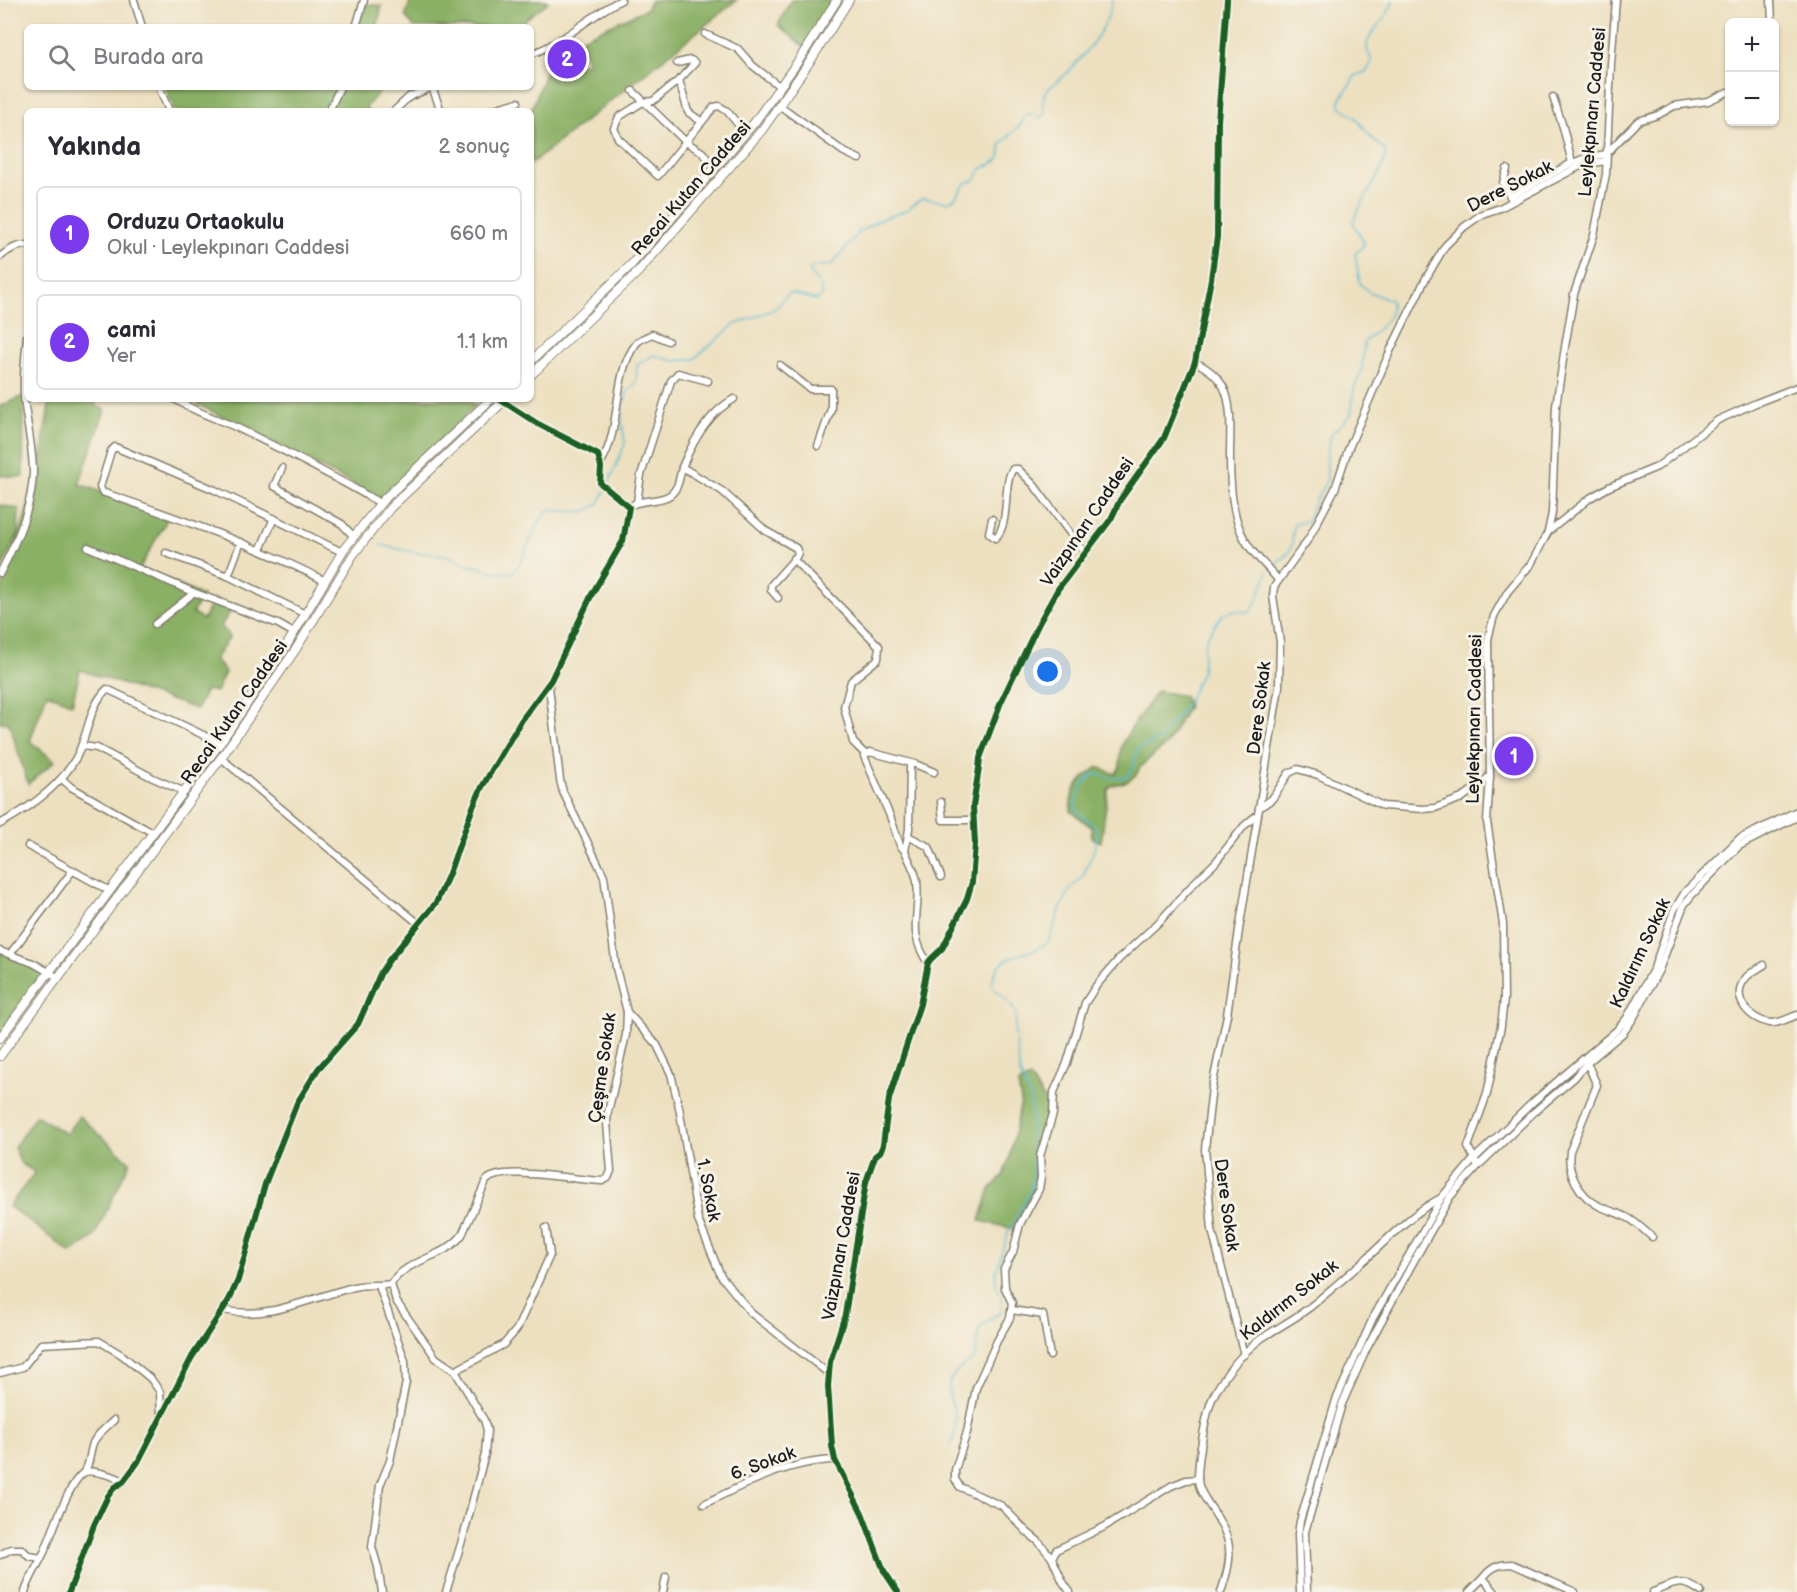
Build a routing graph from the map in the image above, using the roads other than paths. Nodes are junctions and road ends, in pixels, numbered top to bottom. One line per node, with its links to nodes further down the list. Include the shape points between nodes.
1 (134, 0): 10 (street)
2 (363, 0): 11 (street)
3 (621, 0): 13 (street, via 594,15 571,35)
4 (837, 0): 16 (main road, Recai Kutan Caddesi)
5 (849, 0): 26 (main road, Recai Kutan Caddesi)
6 (1227, 0): 45 (street, Vaizpınarı Caddesi, via 1218,121 1217,237)
7 (1616, 0): 35 (street, Leylekpınarı Caddesi)
8 (1771, 0): 9 (street)
9 (1772, 18)
10 (141, 24)
11 (357, 24)
12 (705, 34): 16 (street, via 738,49)
13 (534, 53)
14 (677, 63): 15 (street, via 695,63)
15 (679, 80): 25 (street, via 653,102); 32 (street, via 688,112)
16 (779, 86): 33 (main road, Recai Kutan Caddesi)
17 (160, 90): 27 (street)
18 (339, 90): 28 (street)
19 (426, 90): 29 (street)
20 (433, 90): 30 (street)
21 (633, 91): 25 (street)
22 (1725, 93): 35 (street, via 1674,106 1638,122)
23 (1552, 97): 37 (street)
24 (518, 102): 31 (street)
25 (643, 102): 34 (street); 34 (street, via 619,117 614,128 618,138 654,174 658,176 664,171)
26 (779, 105): 36 (street); 47 (main road, Recai Kutan Caddesi, via 638,272)
27 (168, 108)
28 (331, 108)
29 (397, 108)
30 (440, 108)
31 (497, 108)
32 (702, 122): 33 (street, via 719,106); 34 (street)
33 (745, 133): 38 (main road, Recai Kutan Caddesi)
34 (686, 142): 38 (street)
35 (1606, 157): 37 (street); 40 (street, Dere Sokak); 65 (street, Leylekpınarı Caddesi, via 1597,222 1577,282 1563,357)
36 (859, 159)
37 (1572, 163): 40 (street)
38 (715, 167): 44 (main road, Recai Kutan Caddesi, via 631,265)
39 (1507, 169): 40 (street, via 1503,183)
40 (1511, 198): 76 (street, Dere Sokak, via 1464,227 1438,258 1391,349 1335,489 1309,538)
41 (24, 244): 42 (street)
42 (0, 258)
43 (668, 341): 57 (street, via 652,334 637,342 624,369 609,447)
44 (534, 358)
45 (1195, 362): 71 (street, Vaizpınarı Caddesi, via 1164,438 1111,519); 76 (street, via 1215,375 1224,388 1230,422 1230,472 1241,533)
46 (780, 365): 56 (street, via 810,389 831,389 831,409)
47 (534, 372)
48 (708, 381): 60 (street, via 678,373 671,381 641,476)
49 (1797, 387): 65 (street, via 1718,420 1657,467 1590,498)
50 (734, 399): 58 (street, via 708,422)
51 (25, 402): 74 (street, via 33,474 29,504)
52 (180, 402): 61 (street, via 275,446)
53 (488, 402): 61 (main road, Recai Kutan Caddesi)
54 (501, 402): 87 (main road, Recai Kutan Caddesi, via 393,504 353,555 296,649)
55 (506, 402): 57 (street, via 538,424 598,454)
56 (819, 446)
57 (601, 462): 62 (street, via 600,483)
58 (682, 466): 60 (street, via 673,493); 73 (street, via 729,496 766,531 796,548)
59 (282, 468): 66 (street, via 274,486 342,524)
60 (637, 502): 62 (street)
61 (380, 503): 66 (main road, Recai Kutan Caddesi)
62 (629, 507): 83 (street, via 622,541)
63 (274, 519): 67 (street, via 115,447 111,451 100,487 102,492); 69 (street); 70 (street)
64 (992, 519): 71 (street, via 989,533 995,538 1008,499 1010,474 1018,469)
65 (1548, 532): 90 (street, Leylekpınarı Caddesi, via 1531,564 1500,604 1489,632)
66 (354, 537): 70 (main road, Recai Kutan Caddesi)
67 (241, 542): 69 (street); 75 (street)
68 (88, 547): 78 (street)
69 (260, 550): 77 (street)
70 (342, 552): 77 (main road, Recai Kutan Caddesi)
71 (1084, 552): 97 (street, Vaizpınarı Caddesi, via 1039,623 1001,702 980,758)
72 (166, 553): 75 (street)
73 (793, 560): 79 (street, via 771,585); 86 (street, via 879,646 878,659 852,681 844,707 853,742)
74 (0, 573)
75 (228, 576): 80 (street)
76 (1278, 580): 94 (street, Dere Sokak, via 1273,596 1280,642 1279,687)
77 (325, 582): 80 (main road, Recai Kutan Caddesi)
78 (193, 592): 81 (street); 82 (street)
79 (778, 598)
80 (305, 614): 82 (main road, Recai Kutan Caddesi)
81 (155, 624)
82 (294, 633): 84 (main road, Recai Kutan Caddesi)
83 (551, 680): 106 (street, via 482,787 441,894); 113 (street, Çeşme Sokak, via 560,780 604,876 616,968)
84 (220, 743): 85 (street, via 106,689 97,699); 92 (main road, Recai Kutan Caddesi)
85 (82, 746): 91 (street); 92 (street, via 97,748)
86 (865, 754): 88 (street, via 870,752); 102 (street, via 865,762)
87 (221, 758): 106 (street); 112 (main road, Recai Kutan Caddesi)
88 (910, 764): 89 (street); 100 (street)
89 (934, 772)
90 (1490, 776): 94 (street, via 1462,798 1423,809 1383,806 1318,775 1298,770 1289,773 1272,799); 118 (street, Leylekpınarı Caddesi, via 1487,822 1503,924 1504,999 1487,1094 1468,1147)
91 (62, 779): 98 (street); 99 (street)
92 (185, 792): 99 (main road, Recai Kutan Caddesi)
93 (941, 802): 97 (street, via 943,820)
94 (1258, 811): 127 (street, via 1160,922 1119,959 1096,986 1079,1015 1067,1062 1054,1092 1053,1114 1040,1156 1039,1189 1020,1224 1004,1269); 128 (street, Dere Sokak, via 1205,1149 1212,1230)
95 (1797, 811): 117 (street, Kaldırım Sokak, via 1739,840 1685,892 1674,910 1654,968 1627,1018)
96 (1797, 817): 117 (street, Kaldırım Sokak, via 1739,846 1684,904 1667,952 1633,1019 1623,1033)
97 (972, 820): 109 (street, Vaizpınarı Caddesi, via 975,858 967,899 943,947)
98 (0, 824)
99 (153, 833): 105 (main road, Recai Kutan Caddesi)
100 (908, 836): 102 (street); 104 (street, via 929,848)
101 (28, 846): 103 (street)
102 (905, 850): 109 (street, via 917,883 917,944)
103 (73, 870): 105 (street); 108 (street)
104 (941, 877)
105 (110, 891): 111 (main road, Recai Kutan Caddesi)
106 (419, 924): 126 (street, via 381,972 358,1024 318,1069 297,1103 266,1184 238,1280)
107 (0, 951): 108 (street)
108 (10, 954): 111 (street)
109 (928, 963): 132 (street, Vaizpınarı Caddesi, via 920,1004 889,1099 883,1145 866,1182 845,1315)
110 (1764, 965): 114 (street, via 1742,984 1739,996 1746,1009 1770,1023)
111 (50, 972): 112 (street); 115 (main road, Recai Kutan Caddesi)
112 (59, 978): 116 (main road, Recai Kutan Caddesi)
113 (627, 1012): 124 (street, Çeşme Sokak, via 626,1035 608,1112 608,1178 589,1181 517,1173 492,1175 457,1243 415,1264); 132 (street, 1. Sokak, via 650,1035 668,1065 679,1107 695,1211 721,1276 756,1318)
114 (1797, 1015)
115 (0, 1038)
116 (0, 1056)
117 (1586, 1061): 118 (street, Kaldırım Sokak, via 1525,1108); 119 (street, Kaldırım Sokak, via 1574,1078); 123 (street, via 1597,1085 1570,1151 1572,1175 1578,1187 1598,1206 1629,1219)
118 (1474, 1159): 119 (street, Leylekpınarı Caddesi); 120 (street, Kaldırım Sokak)
119 (1478, 1166): 121 (street, Kaldırım Sokak)
120 (1442, 1197): 121 (street); 128 (street, Kaldırım Sokak, via 1389,1237 1313,1305); 154 (street, via 1373,1318 1336,1400 1298,1532)
121 (1450, 1197): 155 (street, Kaldırım Sokak, via 1383,1318 1342,1404 1305,1532)
122 (546, 1228): 130 (street, via 550,1255 517,1329 504,1344)
123 (1652, 1237)
124 (391, 1284): 125 (street); 130 (street, via 396,1301 436,1358)
125 (379, 1286): 126 (street, via 357,1286 269,1310); 148 (street, via 405,1361 406,1382 390,1461 380,1485 372,1547)
126 (223, 1310): 133 (street, via 192,1357)
127 (1012, 1310): 129 (street, via 1043,1315); 142 (street, via 976,1388 954,1475 964,1489 1008,1510)
128 (1244, 1355): 137 (street, Kaldırım Sokak, via 1223,1380 1208,1408)
129 (1050, 1356)
130 (455, 1371): 149 (street, via 484,1420 488,1442)
131 (0, 1373): 133 (street, via 23,1367 41,1344 99,1341 151,1379 160,1392)
132 (828, 1373): 135 (street, Vaizpınarı Caddesi)
133 (161, 1417): 138 (street)
134 (114, 1420): 136 (street, via 93,1441 90,1465)
135 (836, 1460): 139 (street, 6. Sokak, via 799,1465); 151 (street, Vaizpınarı Caddesi, via 884,1571)
136 (84, 1472): 138 (street); 141 (street, via 63,1506)
137 (1198, 1479): 142 (street, via 1171,1486 1104,1527 1056,1550); 153 (street, via 1200,1490 1229,1541)
138 (124, 1481): 147 (street, via 114,1488 99,1515)
139 (704, 1504)
140 (0, 1555): 141 (street, via 22,1549 29,1556)
141 (41, 1558): 146 (street)
142 (1052, 1558): 152 (street)
143 (666, 1577): 150 (street)
144 (1483, 1578): 156 (street); 157 (street); 158 (street, via 1489,1569 1512,1564)
145 (1668, 1589): 159 (street); 160 (street, via 1678,1582 1691,1584)
146 (25, 1592)
147 (72, 1592)
148 (382, 1592)
149 (446, 1592)
150 (663, 1592)
151 (898, 1592)
152 (1070, 1592)
153 (1221, 1592)
154 (1300, 1592)
155 (1307, 1592)
156 (1469, 1592)
157 (1495, 1592)
158 (1575, 1592)
159 (1653, 1592)
160 (1701, 1592)

